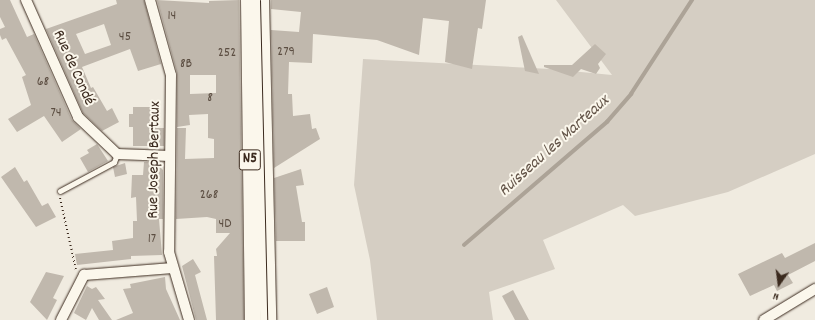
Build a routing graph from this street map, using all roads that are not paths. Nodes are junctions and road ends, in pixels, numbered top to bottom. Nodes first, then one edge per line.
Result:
1 (26, 0) edge
2 (150, 0) edge
3 (249, 0) edge
4 (261, 0) edge
5 (117, 154) junction
6 (170, 156) junction
7 (60, 191) road end
8 (173, 268) junction
9 (815, 289) edge
10 (61, 320) edge
11 (189, 320) edge
12 (253, 320) edge
13 (268, 320) edge
14 (764, 320) edge

1 - 5 street, Rue de Condé
2 - 6 street, Rue Joseph Bertaux
3 - 12 main road, N5
4 - 13 main road, N5
5 - 6 street
5 - 7 lane
6 - 8 street, Rue Joseph Bertaux
8 - 10 street
8 - 11 street, Rue Joseph Bertaux
9 - 14 street

